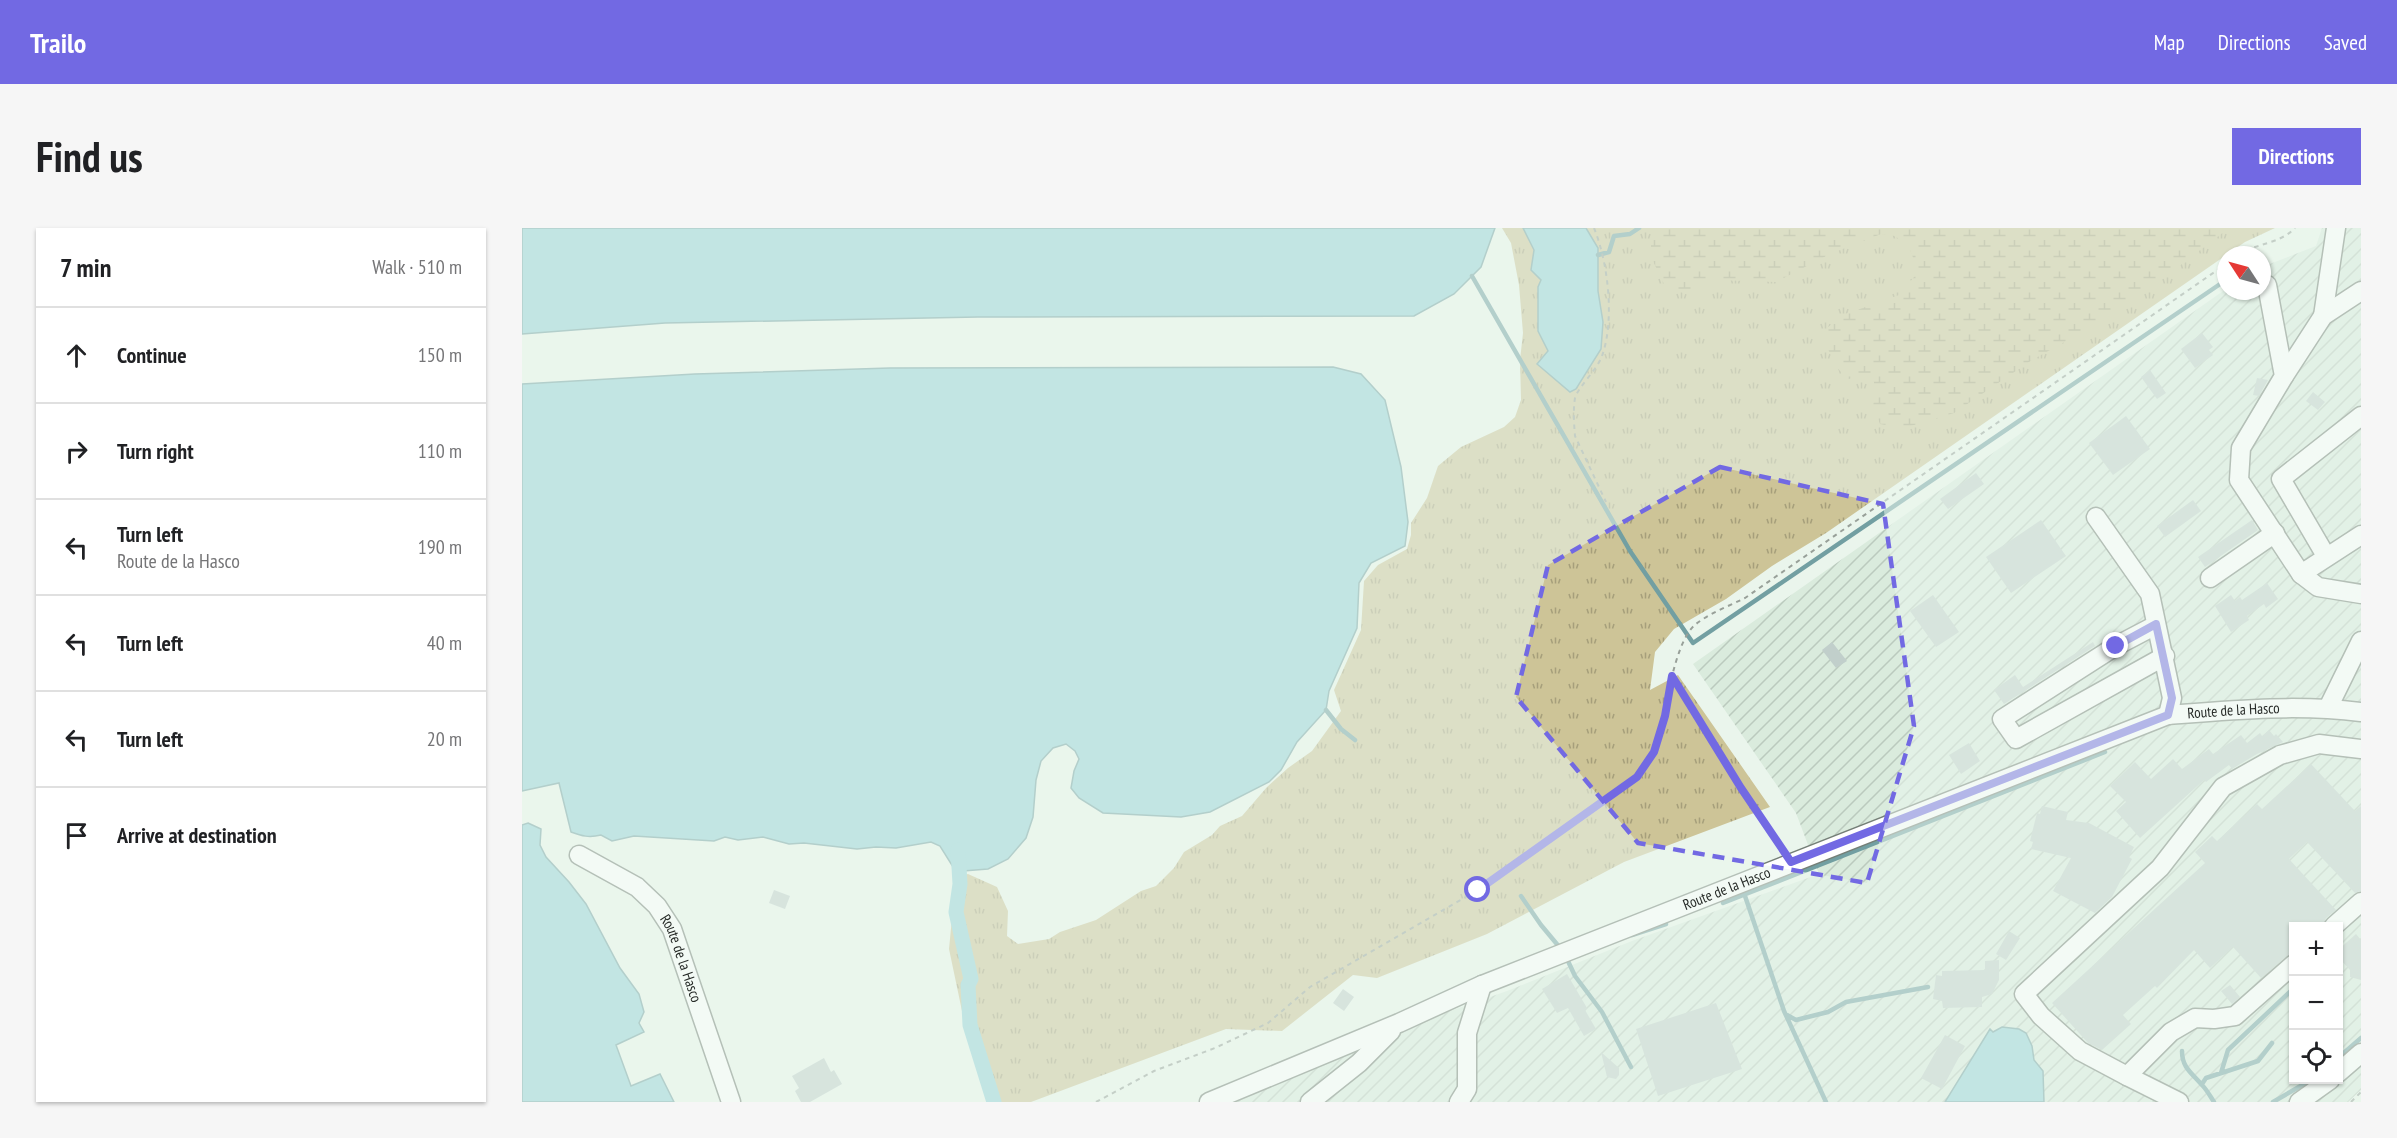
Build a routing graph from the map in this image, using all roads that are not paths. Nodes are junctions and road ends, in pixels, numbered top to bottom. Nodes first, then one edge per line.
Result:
1 (2336, 228) edge
2 (2361, 291) edge
3 (2270, 300) edge
4 (2323, 316) junction
5 (2284, 376) junction
6 (2361, 416) edge
7 (2096, 517) dead end
8 (2275, 532) junction
9 (2361, 535) edge
10 (2326, 556) junction
11 (2301, 574) junction
12 (2210, 578) dead end
13 (2361, 594) edge
14 (2156, 624) junction
15 (2361, 641) edge
16 (2164, 656) junction
17 (2328, 708) junction
18 (2361, 712) edge
19 (2168, 715) junction
20 (2361, 749) edge
21 (579, 855) dead end
22 (2361, 902) edge
23 (2339, 922) edge
24 (2289, 968) edge
25 (1482, 985) junction
26 (1399, 1023) junction
27 (2361, 1053) edge
28 (2343, 1068) edge
29 (2127, 1076) junction
30 (2324, 1084) edge
31 (731, 1102) edge
32 (1209, 1102) edge
33 (1310, 1102) edge
34 (1459, 1102) edge
35 (2179, 1102) edge
36 (2299, 1102) edge

1 - 4 lane
2 - 4 lane
3 - 5 lane
4 - 5 lane
5 - 8 lane
6 - 10 lane
7 - 14 lane
8 - 11 lane
8 - 12 lane
9 - 10 lane
10 - 11 lane
11 - 13 lane
14 - 16 lane
14 - 16 lane
15 - 17 lane
16 - 19 lane
17 - 18 lane, Route de la Hasco
17 - 19 lane, Route de la Hasco
19 - 25 lane, Route de la Hasco
20 - 29 lane
21 - 31 lane, Route de la Hasco
22 - 23 lane
24 - 29 lane
25 - 26 lane, Route de la Hasco
25 - 34 lane
26 - 32 lane, Route de la Hasco
26 - 33 lane
27 - 28 lane
29 - 35 lane
30 - 36 lane

